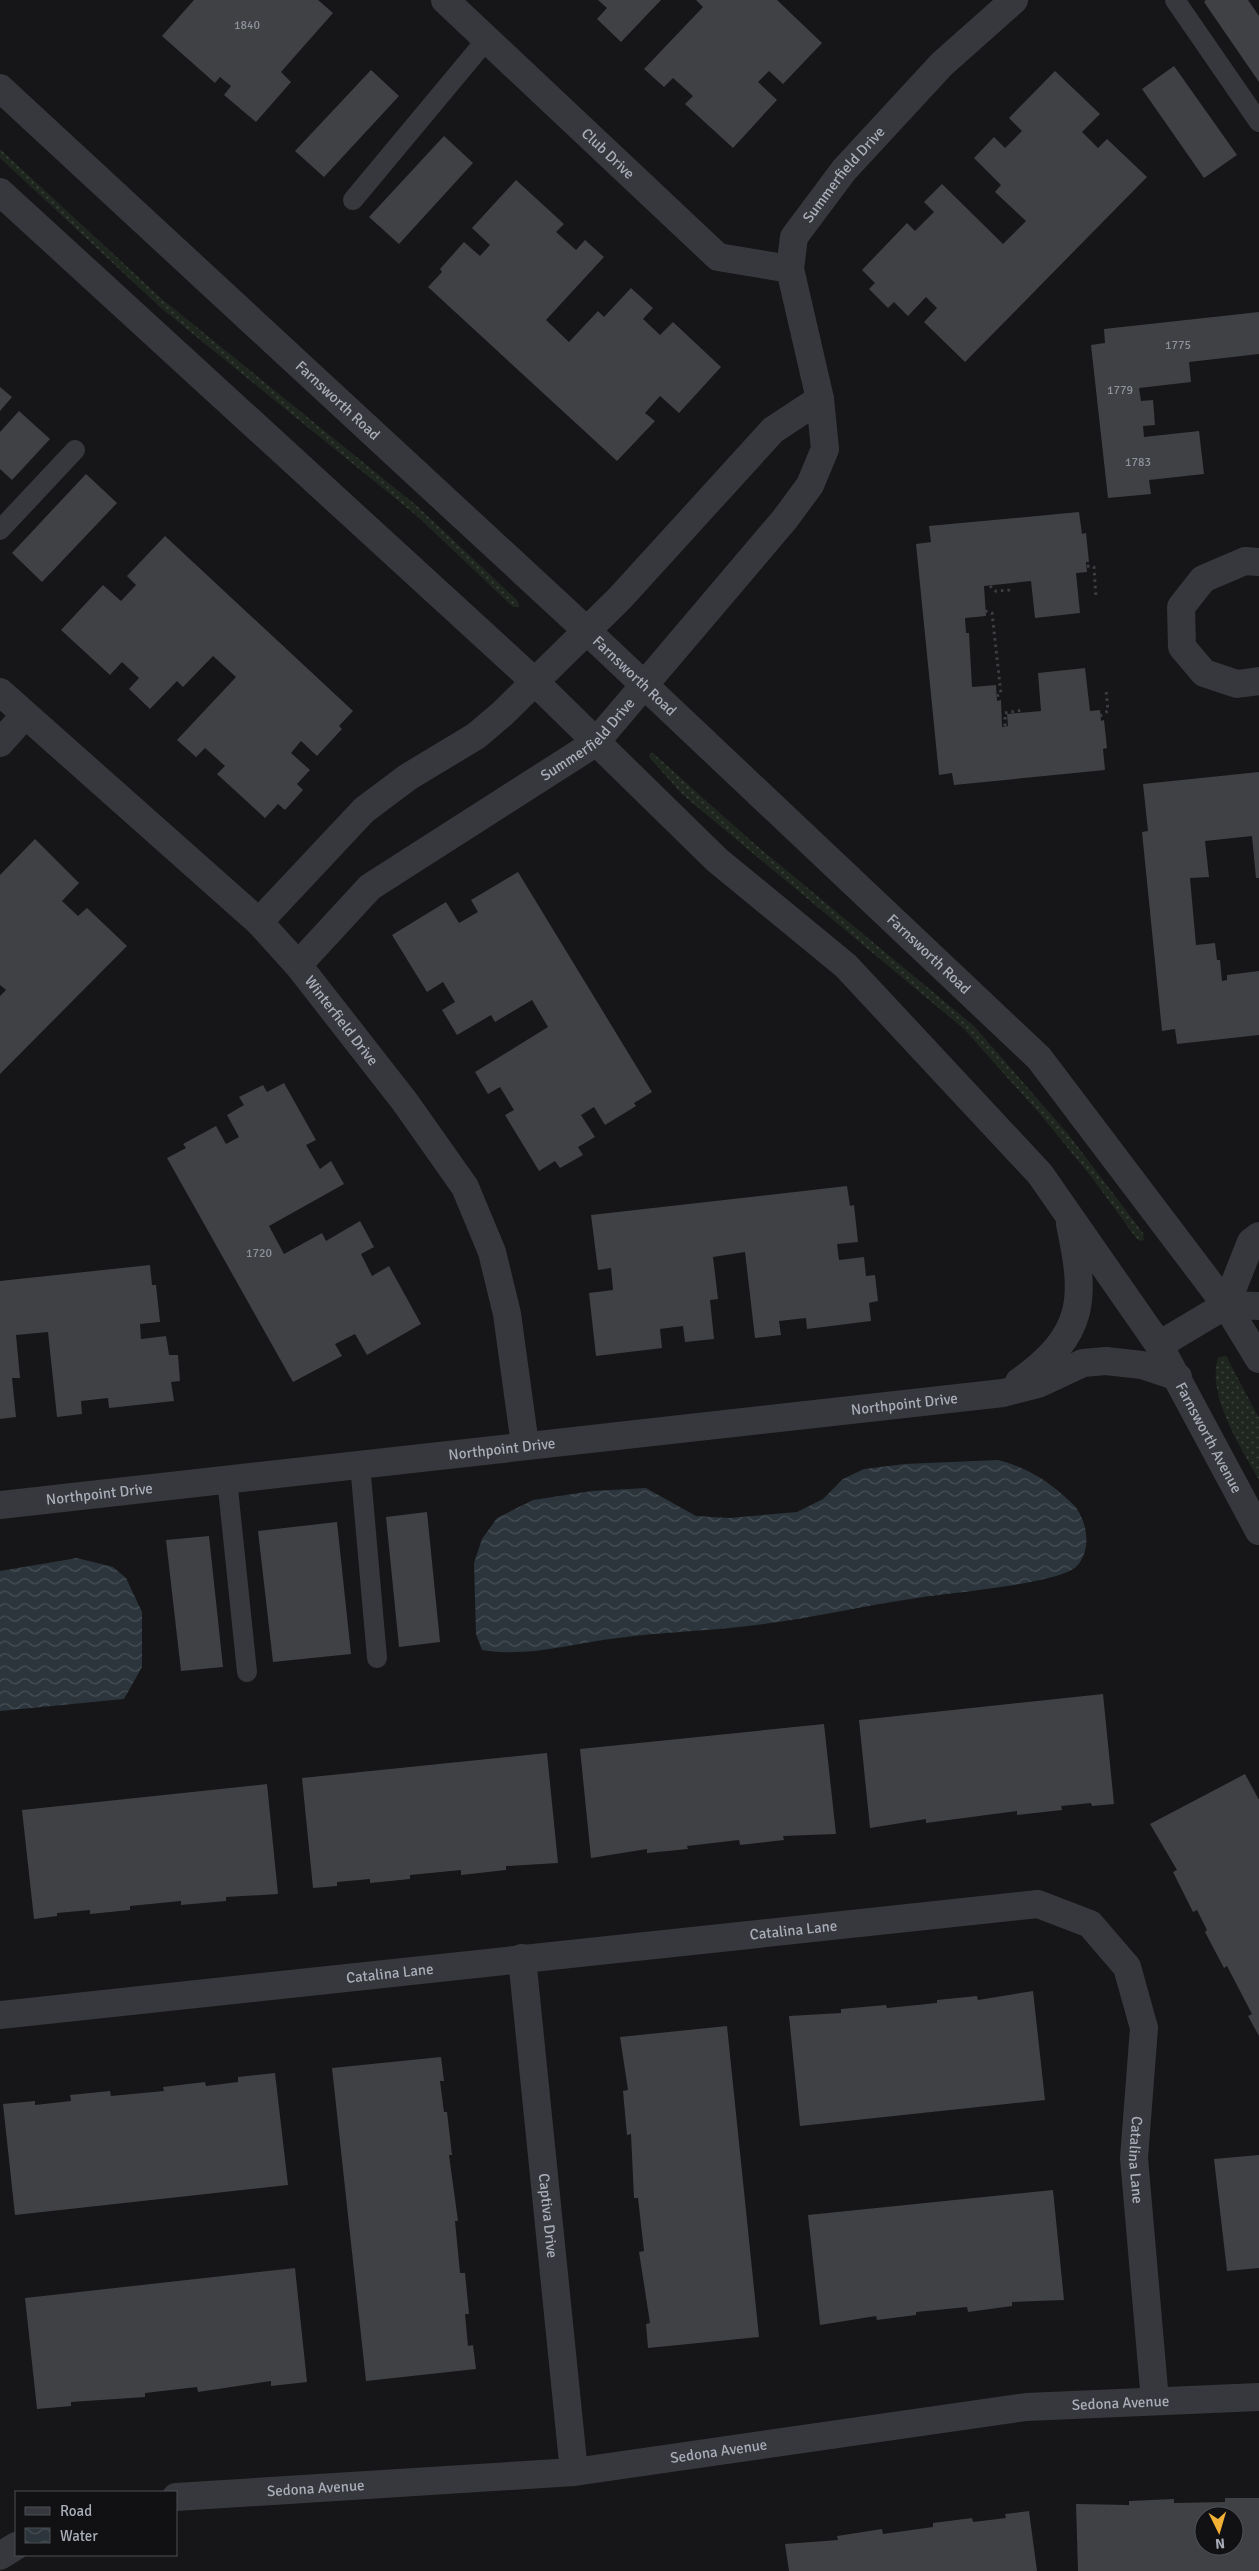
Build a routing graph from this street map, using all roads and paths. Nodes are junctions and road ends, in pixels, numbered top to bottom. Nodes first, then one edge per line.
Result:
1 (445, 0) edge
2 (1014, 0) edge
3 (1175, 0) edge
4 (488, 40) junction
5 (0, 88) edge
6 (1259, 122) edge
7 (0, 192) edge
8 (353, 200) dead end
9 (790, 269) junction
10 (820, 399) junction
11 (75, 450) dead end
12 (0, 530) edge
13 (1259, 562) edge
14 (1086, 566) dead end
15 (990, 586) dead end
16 (1012, 590) dead end
17 (1096, 598) dead end
18 (985, 611) dead end
19 (587, 631) junction
20 (1259, 681) edge
21 (534, 682) junction
22 (644, 686) junction
23 (1106, 689) dead end
24 (0, 692) edge
25 (997, 696) dead end
26 (1022, 710) dead end
27 (25, 715) junction
28 (1100, 716) dead end
29 (1005, 726) dead end
30 (0, 743) edge
31 (595, 743) junction
32 (259, 922) junction
33 (298, 965) junction
34 (1067, 1211) junction
35 (1259, 1236) edge
36 (1226, 1304) junction
37 (1259, 1306) edge
38 (1159, 1345) junction
39 (1259, 1359) edge
40 (1178, 1377) junction
41 (1003, 1393) junction
42 (525, 1445) junction
43 (360, 1464) junction
44 (227, 1479) junction
45 (0, 1505) edge
46 (1259, 1531) edge
47 (376, 1658) dead end
48 (247, 1672) dead end
49 (522, 1958) junction
50 (0, 2015) edge
51 (1259, 2397) edge
52 (1155, 2401) junction
53 (574, 2472) junction
54 (178, 2497) edge
55 (15, 2547) edge
56 (0, 2556) edge

1 - 4 street, Club Drive
2 - 9 street, Summerfield Drive
3 - 6 lane
4 - 8 lane
4 - 9 street, Club Drive
5 - 19 street, Farnsworth Road
7 - 21 street
9 - 10 street, Summerfield Drive
10 - 19 street
10 - 22 street, Summerfield Drive
11 - 12 lane
13 - 20 street
14 - 17 path
15 - 16 path
18 - 25 path
19 - 21 street
19 - 22 street, Farnsworth Road
21 - 31 street
21 - 32 street
22 - 31 street, Summerfield Drive
22 - 36 street, Farnsworth Road
23 - 28 path
24 - 27 street, Winterfield Drive
26 - 29 path
27 - 30 street
27 - 32 street, Winterfield Drive
31 - 33 street, Summerfield Drive
31 - 34 street
32 - 33 street, Winterfield Drive
33 - 42 street, Winterfield Drive
34 - 38 street
34 - 41 street
35 - 36 street
36 - 37 street
36 - 38 street
36 - 39 street
38 - 40 street, Farnsworth Avenue
40 - 41 street, Northpoint Drive
40 - 46 street, Farnsworth Avenue
41 - 42 street, Northpoint Drive
42 - 43 street, Northpoint Drive
43 - 44 street, Northpoint Drive
43 - 47 lane
44 - 45 street, Northpoint Drive
44 - 48 lane
49 - 50 street, Catalina Lane
49 - 52 street, Catalina Lane
49 - 53 street, Captiva Drive
51 - 52 street, Sedona Avenue
52 - 53 street, Sedona Avenue
53 - 54 street, Sedona Avenue
55 - 56 street

